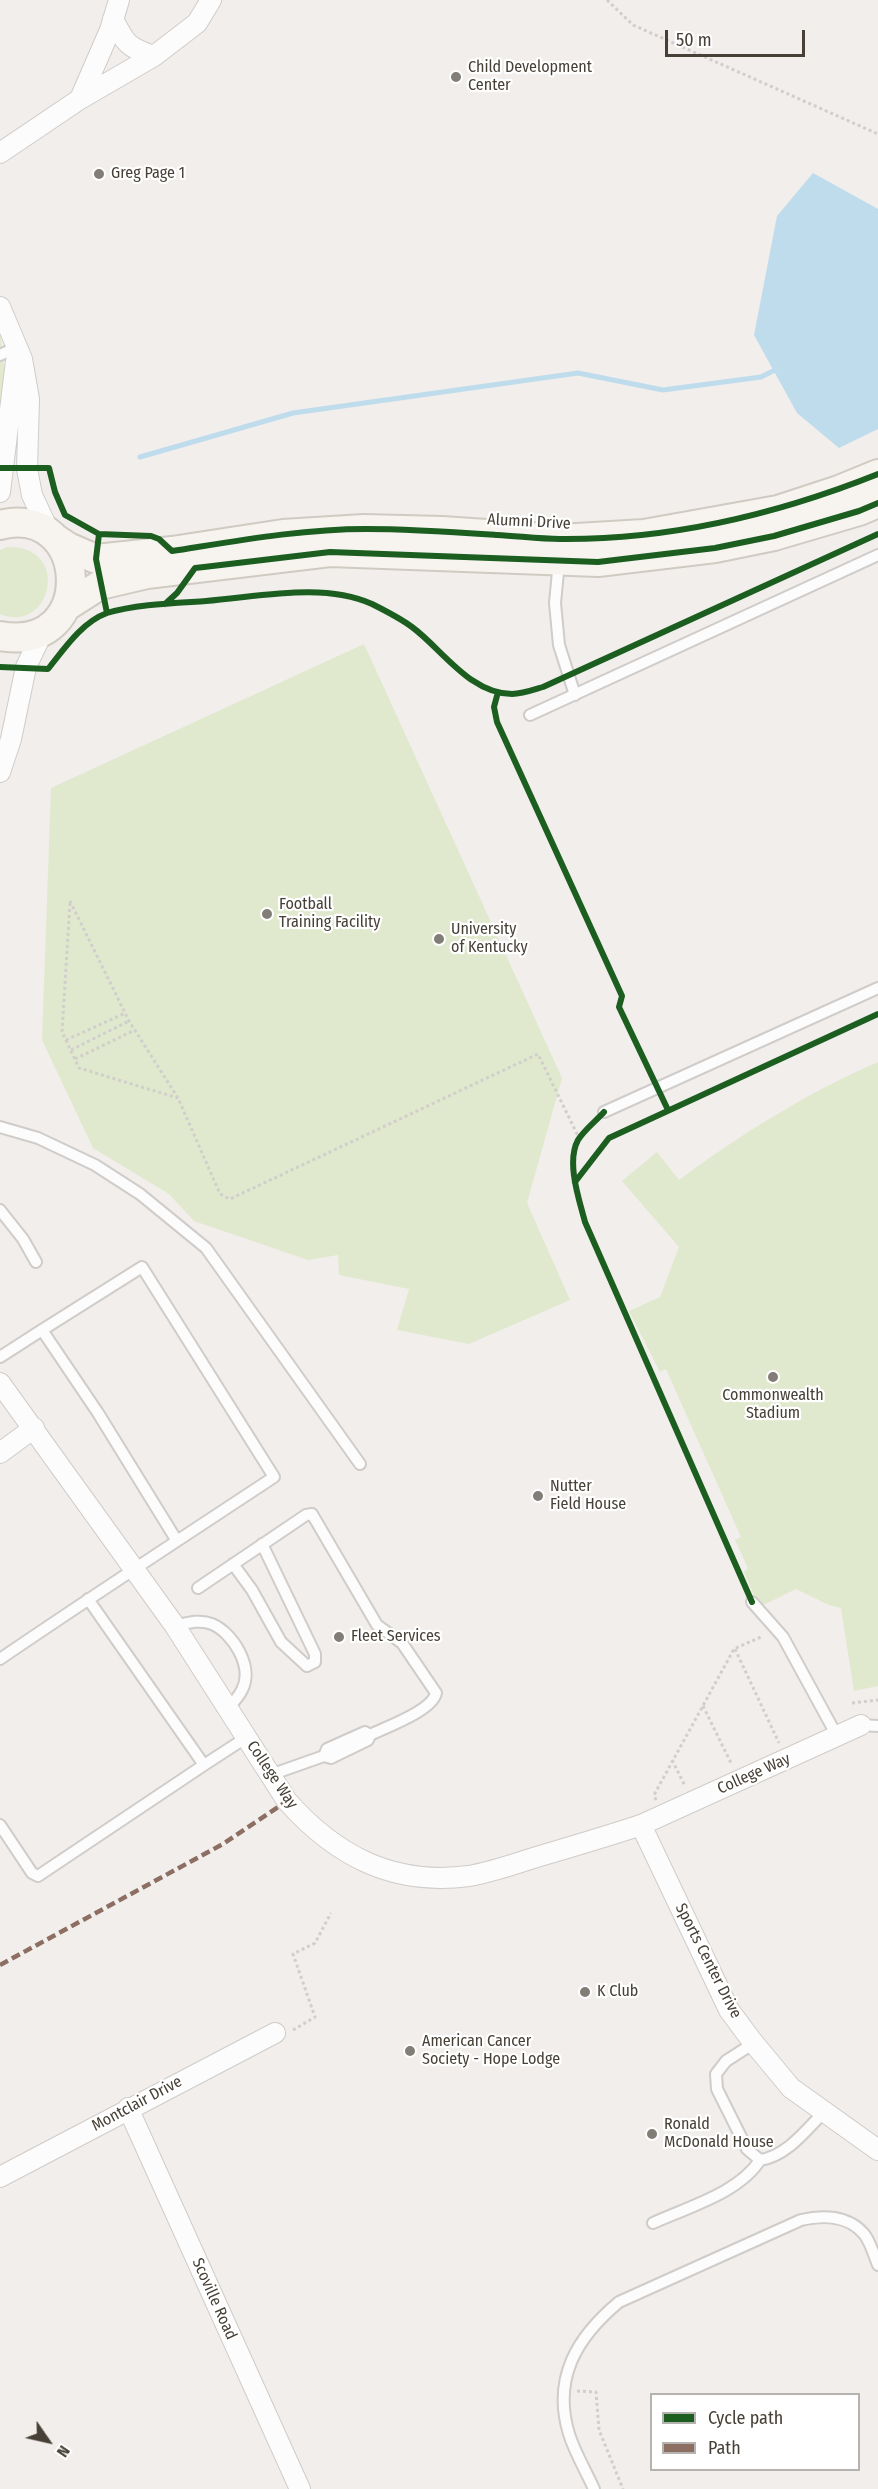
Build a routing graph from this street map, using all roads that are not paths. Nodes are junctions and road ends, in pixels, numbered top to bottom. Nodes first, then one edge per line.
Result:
1 (119, 0) edge
2 (211, 0) edge
3 (113, 19) junction
4 (154, 56) junction
5 (80, 99) junction
6 (0, 153) edge
7 (0, 307) edge
8 (9, 351) edge
9 (878, 474) edge
10 (0, 492) edge
11 (878, 503) edge
12 (0, 525) edge
13 (53, 537) junction
14 (560, 550) junction
15 (878, 555) edge
16 (67, 606) junction
17 (43, 631) junction
18 (0, 636) edge
19 (575, 695) junction
20 (530, 716) dead end
21 (0, 772) edge
22 (878, 988) edge
23 (604, 1112) road end
24 (0, 1127) edge
25 (0, 1210) edge
26 (36, 1263) dead end
27 (42, 1329) junction
28 (0, 1357) edge
29 (0, 1383) edge
30 (34, 1428) junction
31 (0, 1453) edge
32 (360, 1464) dead end
33 (177, 1541) junction
34 (262, 1544) junction
35 (233, 1564) junction
36 (134, 1568) junction
37 (198, 1588) dead end
38 (88, 1599) junction
39 (752, 1602) dead end
40 (175, 1626) junction
41 (0, 1659) edge
42 (228, 1708) junction
43 (869, 1726) edge
44 (837, 1736) junction
45 (247, 1737) junction
46 (204, 1765) junction
47 (270, 1775) junction
48 (0, 1825) edge
49 (641, 1825) junction
50 (283, 2032) road end
51 (754, 2043) junction
52 (128, 2108) junction
53 (824, 2112) junction
54 (878, 2150) edge
55 (760, 2160) junction
56 (0, 2177) edge
57 (653, 2223) dead end
58 (878, 2265) edge
59 (300, 2489) edge
60 (594, 2489) edge

1 - 3 street
2 - 4 street
3 - 4 street
3 - 5 street
4 - 5 street
5 - 6 street
7 - 8 street
8 - 10 street
8 - 13 street
9 - 14 main road, Alumni Drive
11 - 14 main road, Alumni Drive
12 - 13 main road, Alumni Drive
13 - 14 main road, Alumni Drive
13 - 16 main road
14 - 16 main road, Alumni Drive
14 - 19 lane
15 - 19 lane
16 - 17 main road
17 - 18 main road
17 - 21 street
19 - 20 lane
22 - 23 lane
24 - 32 lane
25 - 26 lane
27 - 28 lane
27 - 33 lane
27 - 33 lane
29 - 30 street, College Way
30 - 31 street
30 - 36 street, College Way
33 - 36 lane
34 - 35 lane
34 - 35 lane
34 - 47 lane
35 - 37 lane
36 - 38 lane
36 - 40 street, College Way
38 - 41 lane
38 - 46 lane
39 - 44 lane
40 - 42 street, College Way
40 - 42 lane
42 - 45 street, College Way
43 - 44 street, College Way
44 - 49 street, College Way
45 - 46 lane
45 - 47 street, College Way
46 - 48 lane
47 - 49 street, College Way
49 - 51 street, Sports Center Drive
50 - 52 street, Montclair Drive
51 - 53 street, Sports Center Drive
51 - 55 lane
52 - 56 street, Montclair Drive
52 - 59 street, Scoville Road
53 - 54 street, Sports Center Drive
53 - 55 lane
55 - 57 lane
58 - 60 lane

